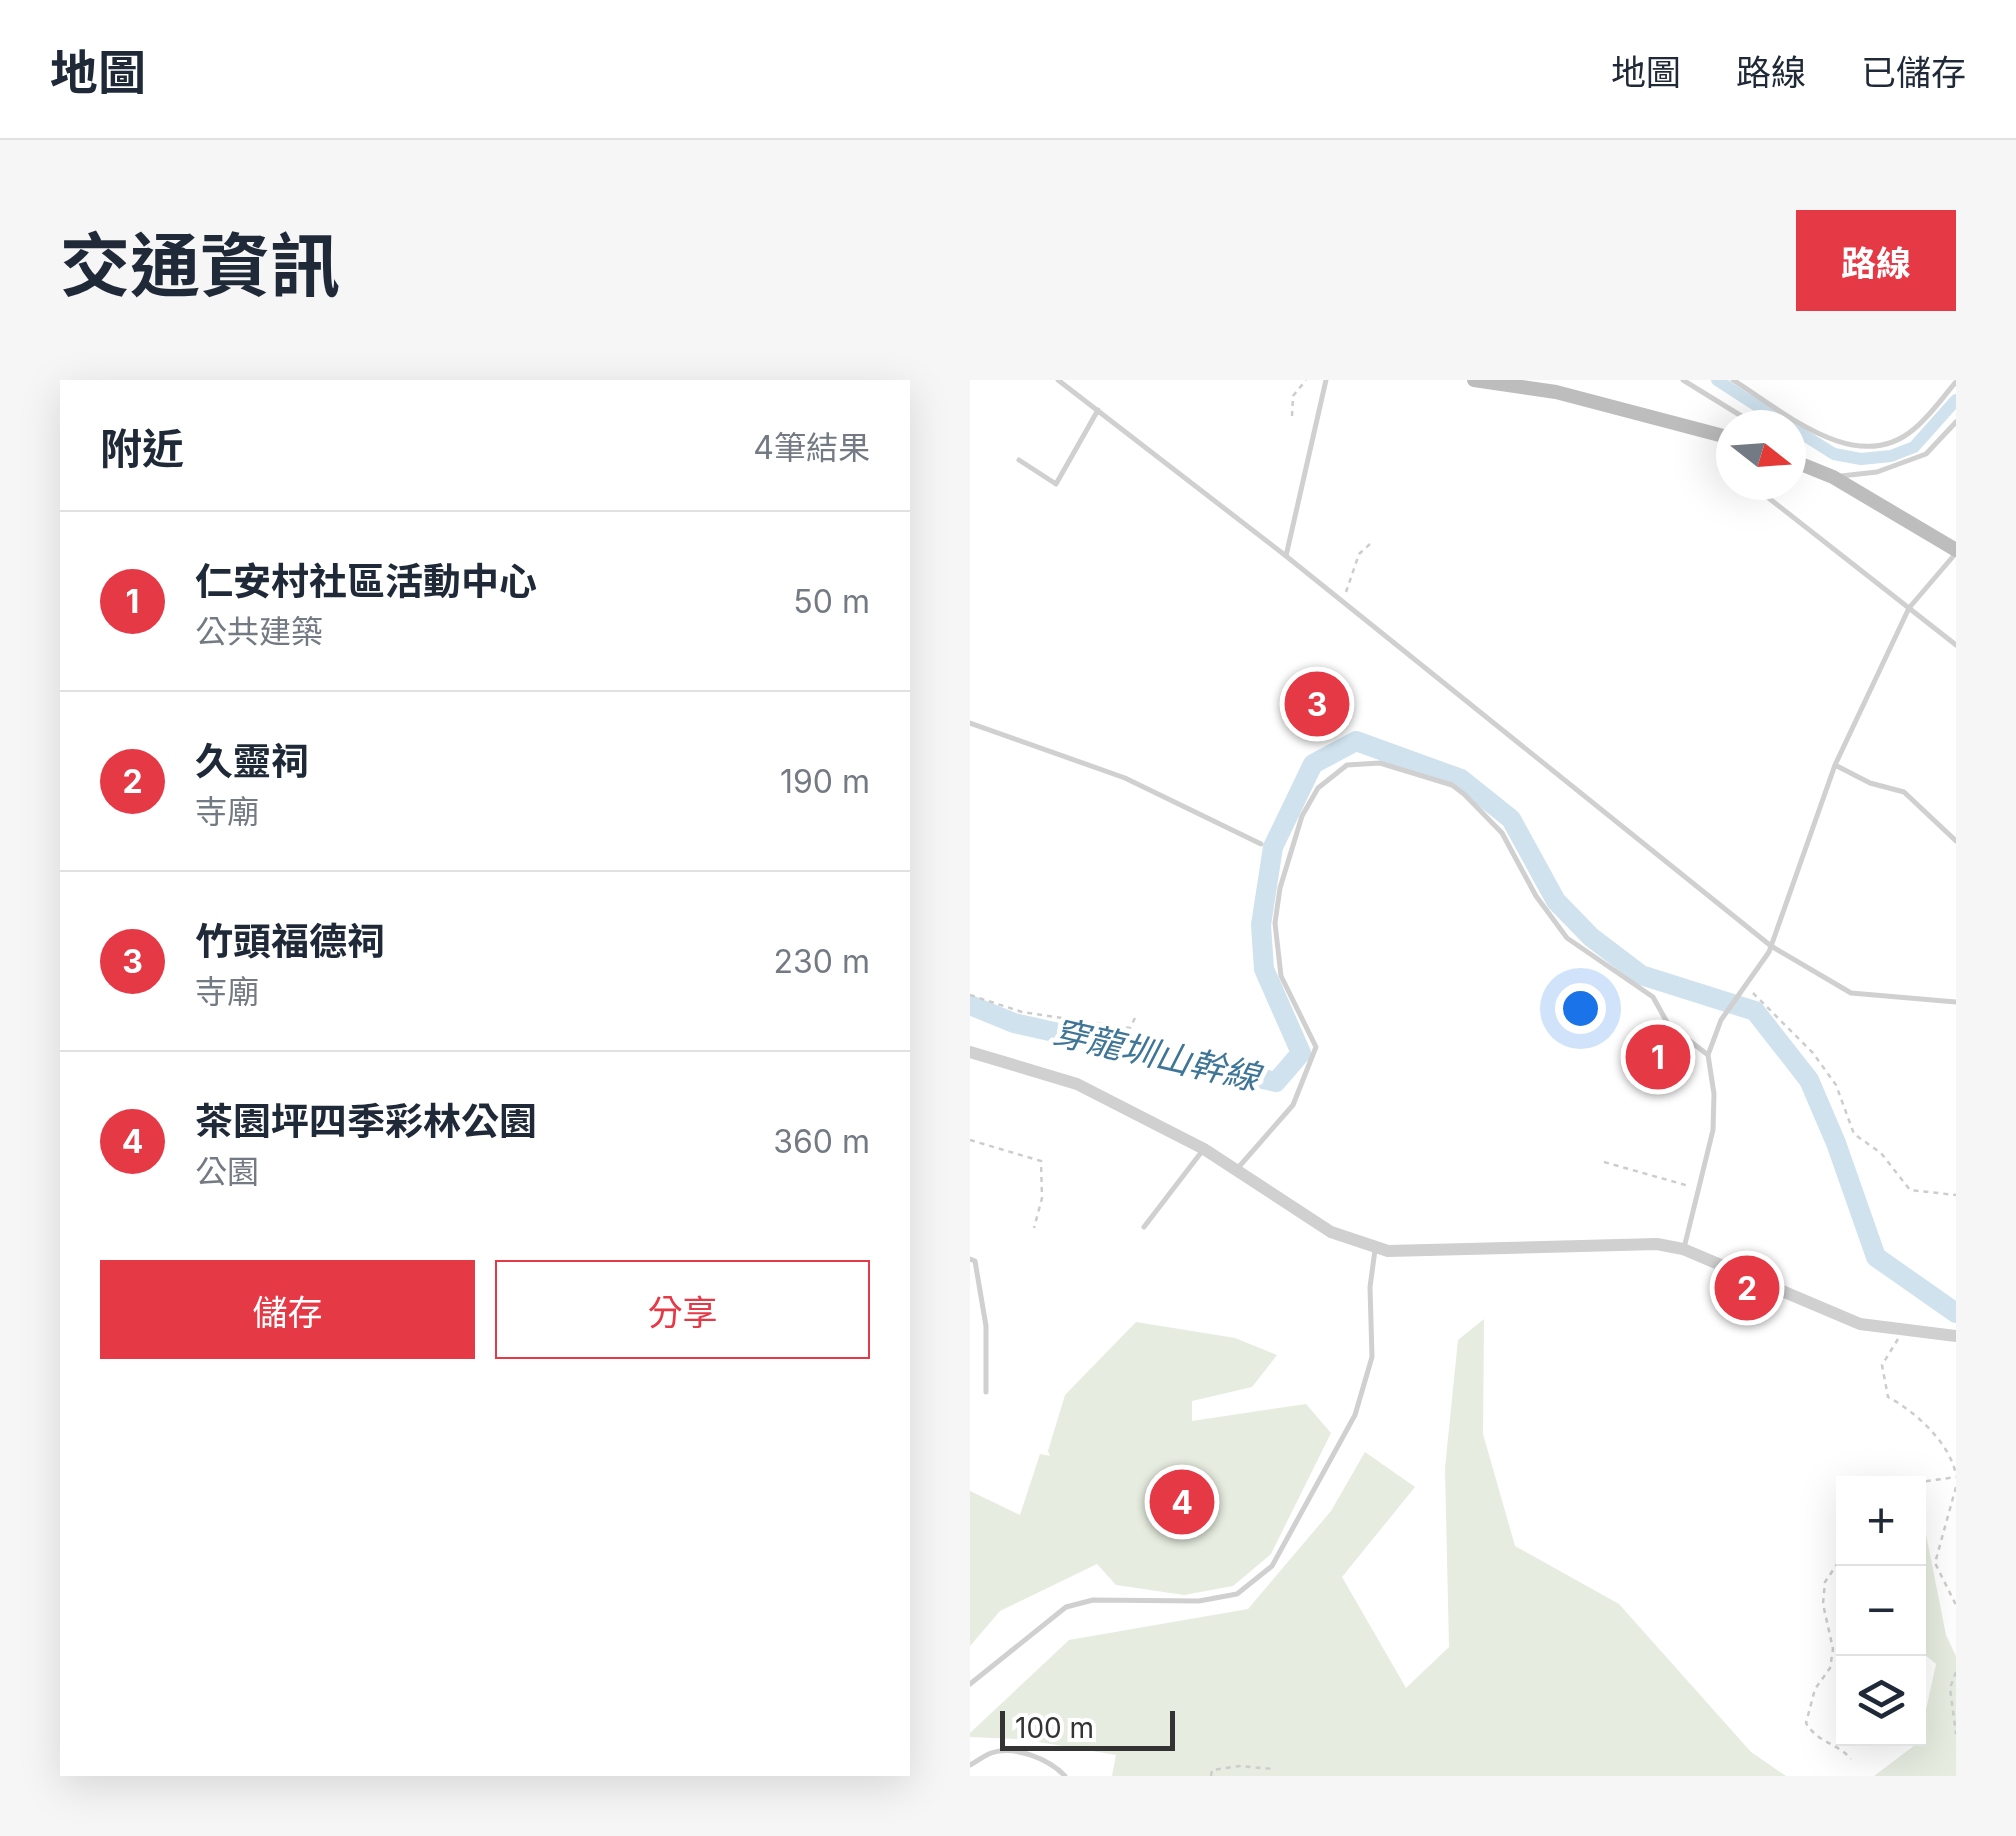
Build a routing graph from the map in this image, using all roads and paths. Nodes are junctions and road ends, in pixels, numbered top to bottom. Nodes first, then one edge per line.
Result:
1 (1058, 380) edge
2 (1306, 380) edge
3 (1326, 380) edge
4 (1474, 380) edge
5 (1683, 380) edge
6 (1733, 380) edge
7 (1956, 382) edge
8 (1098, 410) junction
9 (1732, 410) edge
10 (1292, 416) dead end
11 (1956, 422) edge
12 (1716, 434) edge
13 (1019, 460) dead end
14 (1806, 466) edge
15 (1833, 477) junction
16 (1771, 500) edge
17 (1370, 544) dead end
18 (1956, 551) edge
19 (1286, 556) junction
20 (1342, 603) junction
21 (1909, 608) junction
22 (1956, 645) edge
23 (970, 723) edge
24 (1835, 764) junction
25 (1956, 842) edge
26 (1261, 844) dead end
27 (1771, 946) junction
28 (1745, 985) junction
29 (970, 995) edge
30 (1956, 1002) edge
31 (1136, 1016) dead end
32 (970, 1052) edge
33 (1708, 1055) junction
34 (970, 1140) edge
35 (1204, 1149) junction
36 (1604, 1162) dead end
37 (1235, 1171) junction
38 (1697, 1188) junction
39 (1956, 1194) edge
40 (1034, 1228) dead end
41 (1144, 1228) dead end
42 (1376, 1246) junction
43 (1684, 1249) junction
44 (970, 1259) edge
45 (1904, 1329) junction
46 (1956, 1336) edge
47 (986, 1392) dead end
48 (1956, 1476) edge
49 (1926, 1481) edge
50 (1956, 1487) edge
51 (1836, 1566) edge
52 (1956, 1605) edge
53 (1956, 1672) edge
54 (970, 1684) edge
55 (1956, 1734) edge
56 (1851, 1760) dead end
57 (970, 1765) edge
58 (1274, 1768) dead end
59 (1065, 1776) edge
60 (1210, 1776) edge

1 - 8 lane
2 - 10 path
3 - 19 lane
4 - 12 main road
5 - 9 lane
6 - 7 lane
8 - 13 lane
8 - 19 lane
11 - 15 lane
14 - 15 main road
15 - 18 main road
16 - 21 lane
17 - 20 path
18 - 21 lane
19 - 20 lane
20 - 27 lane
21 - 22 lane
21 - 24 lane
23 - 26 lane
24 - 25 lane
24 - 27 lane
27 - 28 lane
27 - 30 lane
28 - 33 lane
28 - 39 path
29 - 31 path
32 - 35 street
33 - 37 lane
33 - 38 lane
34 - 40 path
35 - 37 street
35 - 41 lane
36 - 38 path
37 - 42 street
38 - 43 lane
42 - 43 street
42 - 54 lane
43 - 45 street
44 - 47 lane
45 - 46 street
45 - 48 path
48 - 49 path
50 - 52 path
51 - 56 path
53 - 55 path
57 - 59 lane
58 - 60 path

